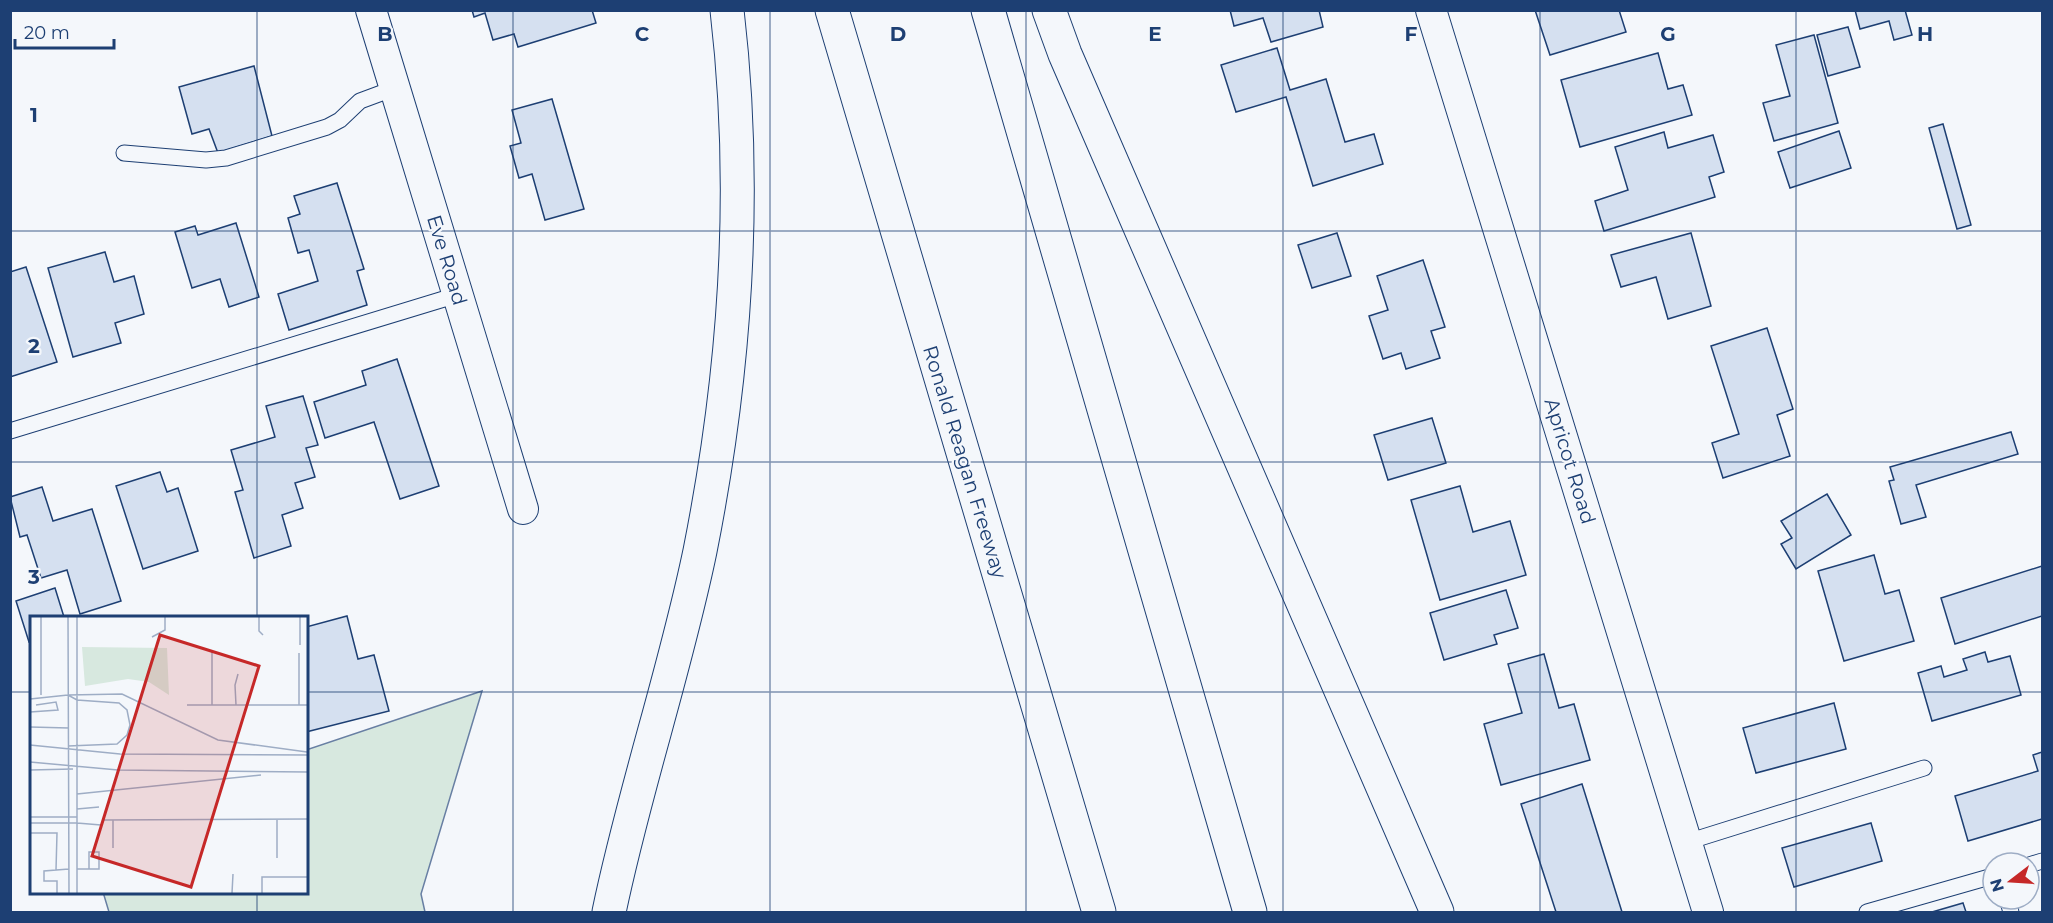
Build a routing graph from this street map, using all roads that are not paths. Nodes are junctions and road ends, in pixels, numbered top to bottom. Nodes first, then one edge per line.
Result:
1 (371, 10) edge
2 (727, 10) edge
3 (831, 10) edge
4 (988, 10) edge
5 (1049, 10) edge
6 (1431, 10) edge
7 (395, 88) junction
8 (124, 153) dead end
9 (458, 295) junction
10 (10, 430) edge
11 (523, 509) dead end
12 (1924, 768) dead end
13 (1687, 842) junction
14 (1981, 879) edge
15 (609, 912) edge
16 (1099, 912) edge
17 (1250, 912) edge
18 (1437, 912) edge
19 (1708, 912) edge
20 (1867, 912) edge

1 - 7 street, Eve Road
2 - 15 highway
3 - 16 highway, Ronald Reagan Freeway
4 - 17 highway
5 - 18 highway
6 - 13 street, Apricot Road
7 - 8 lane
7 - 9 street, Eve Road
9 - 10 lane
9 - 11 street, Eve Road
12 - 13 lane
13 - 19 street, Apricot Road
14 - 20 lane

